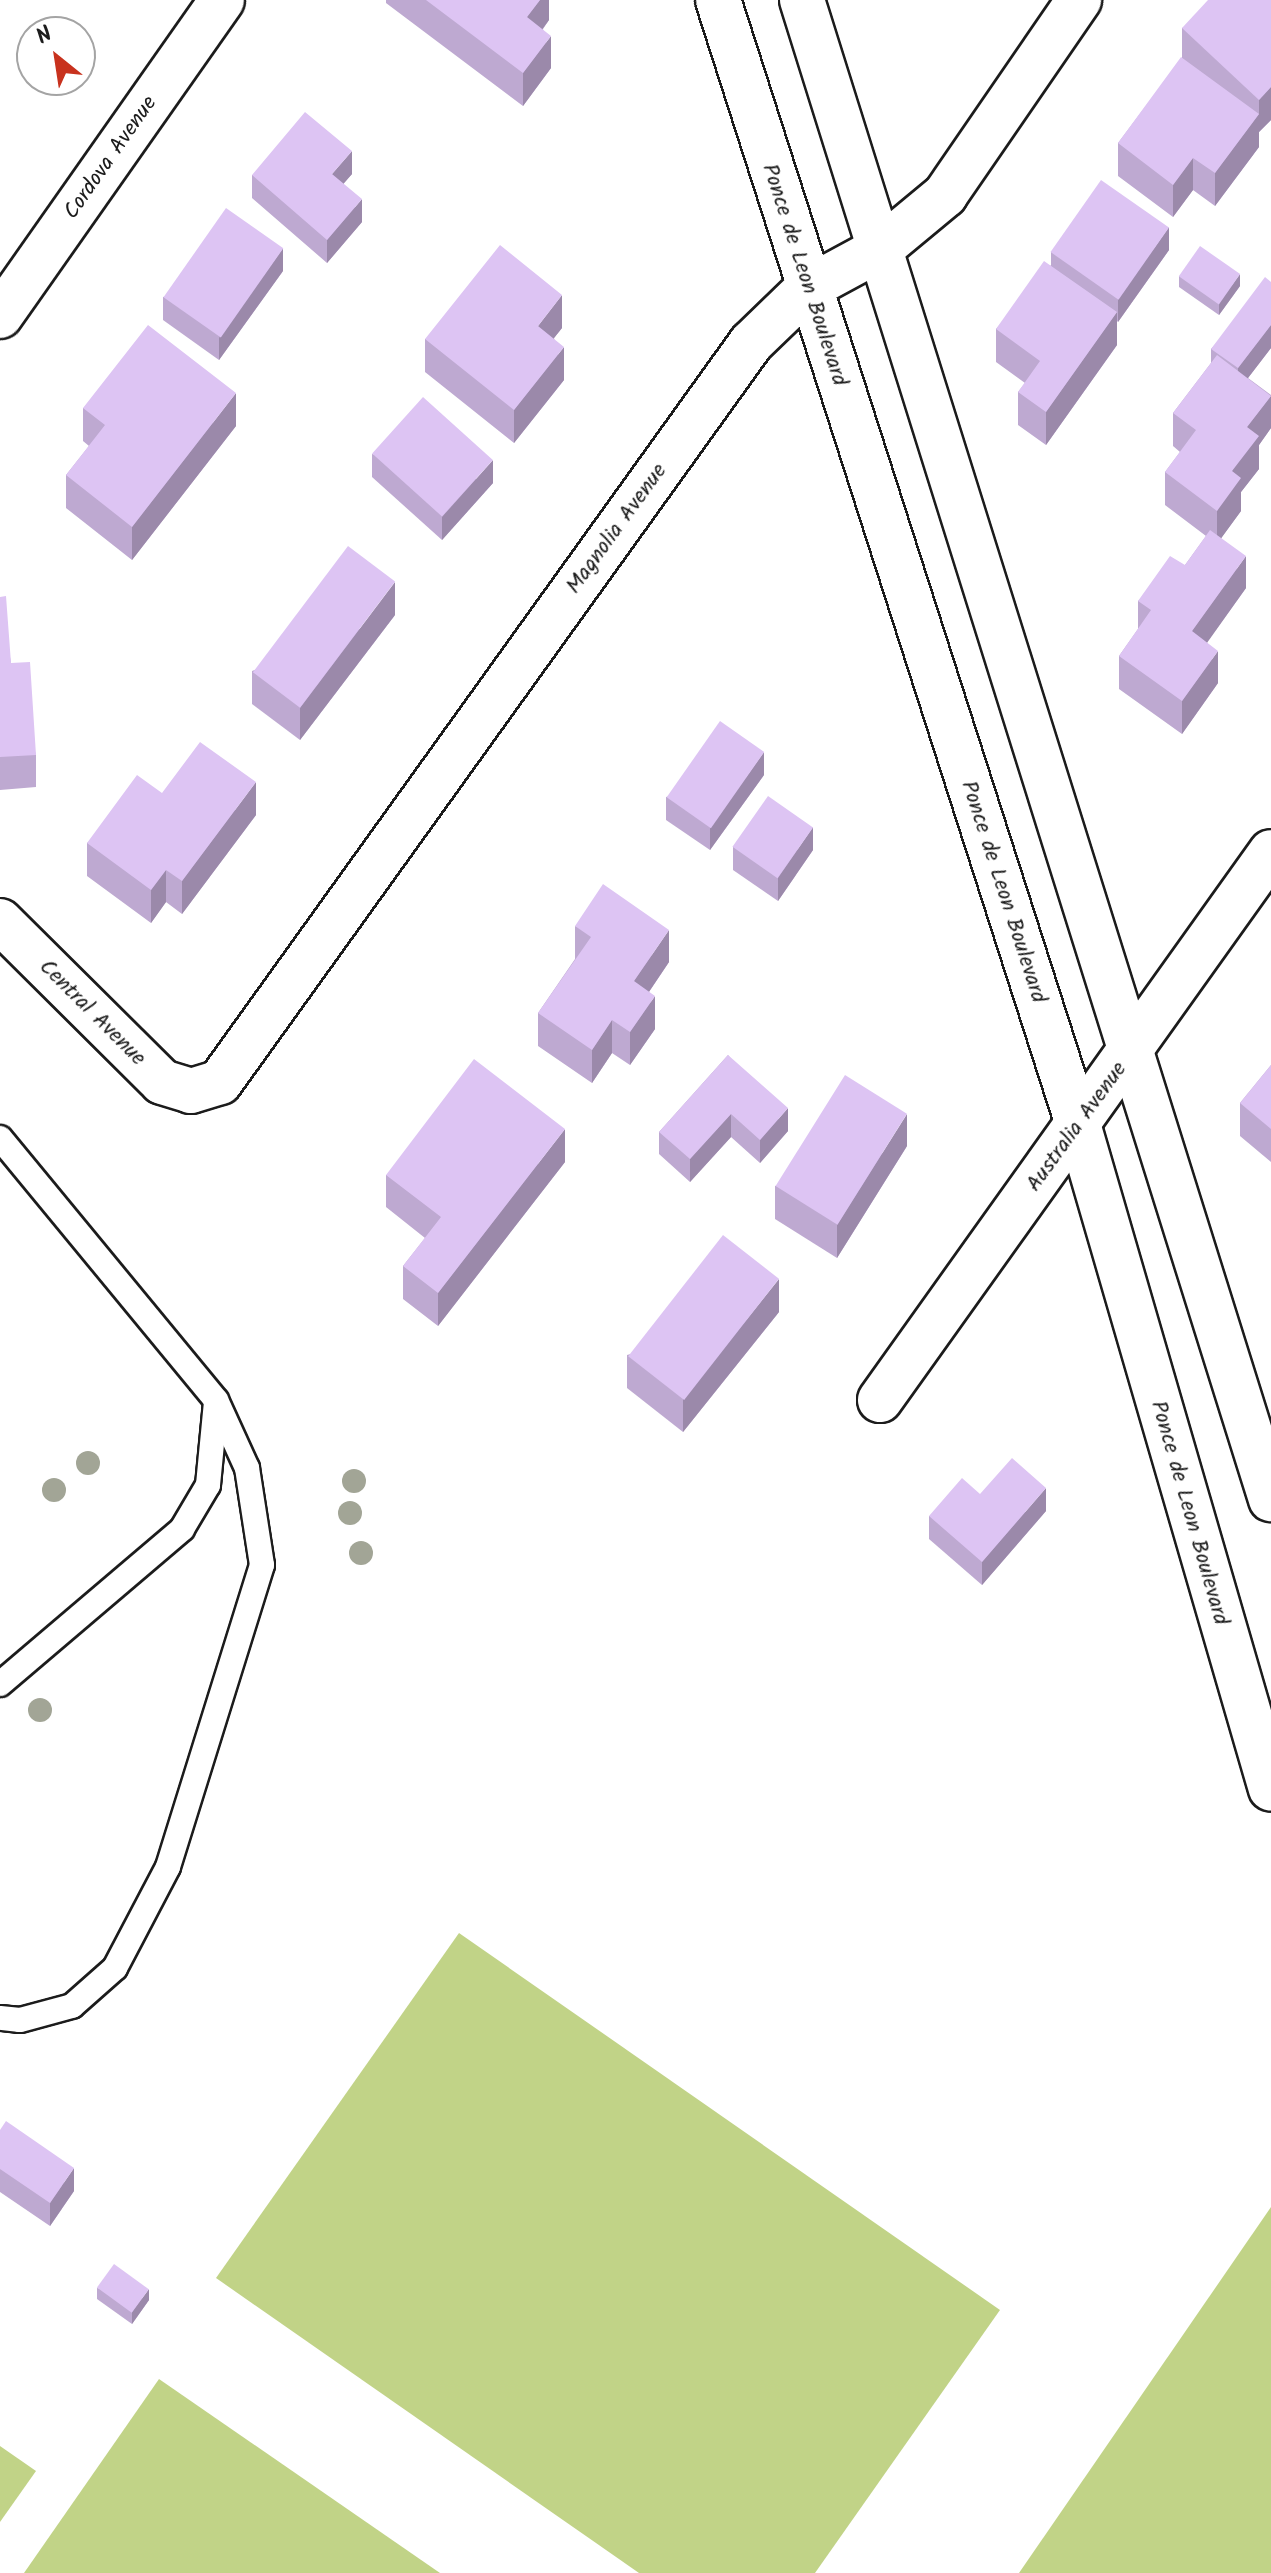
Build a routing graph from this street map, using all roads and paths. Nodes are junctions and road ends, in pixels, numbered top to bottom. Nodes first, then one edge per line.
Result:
1 (222, 0) edge
2 (718, 0) edge
3 (802, 0) edge
4 (1079, 0) edge
5 (880, 249) junction
6 (808, 288) junction
7 (0, 316) edge
8 (1271, 852) edge
9 (0, 921) edge
10 (1132, 1051) junction
11 (191, 1091) joint
12 (1078, 1124) junction
13 (0, 1138) edge
14 (216, 1400) junction
15 (880, 1400) dead end
16 (1271, 1499) edge
17 (0, 1684) edge
18 (1271, 1789) edge
19 (0, 2018) edge

1 - 7 street, Cordova Avenue
2 - 6 street, Ponce de Leon Boulevard
3 - 5 street
4 - 5 street, Magnolia Avenue
5 - 6 street, Magnolia Avenue
5 - 10 street
6 - 11 street, Magnolia Avenue
6 - 12 street, Ponce de Leon Boulevard
8 - 10 street, Australia Avenue
9 - 11 street, Central Avenue
10 - 12 street, Australia Avenue
10 - 16 street
12 - 15 street, Australia Avenue
12 - 18 street, Ponce de Leon Boulevard
13 - 14 lane
14 - 17 lane
14 - 19 lane

